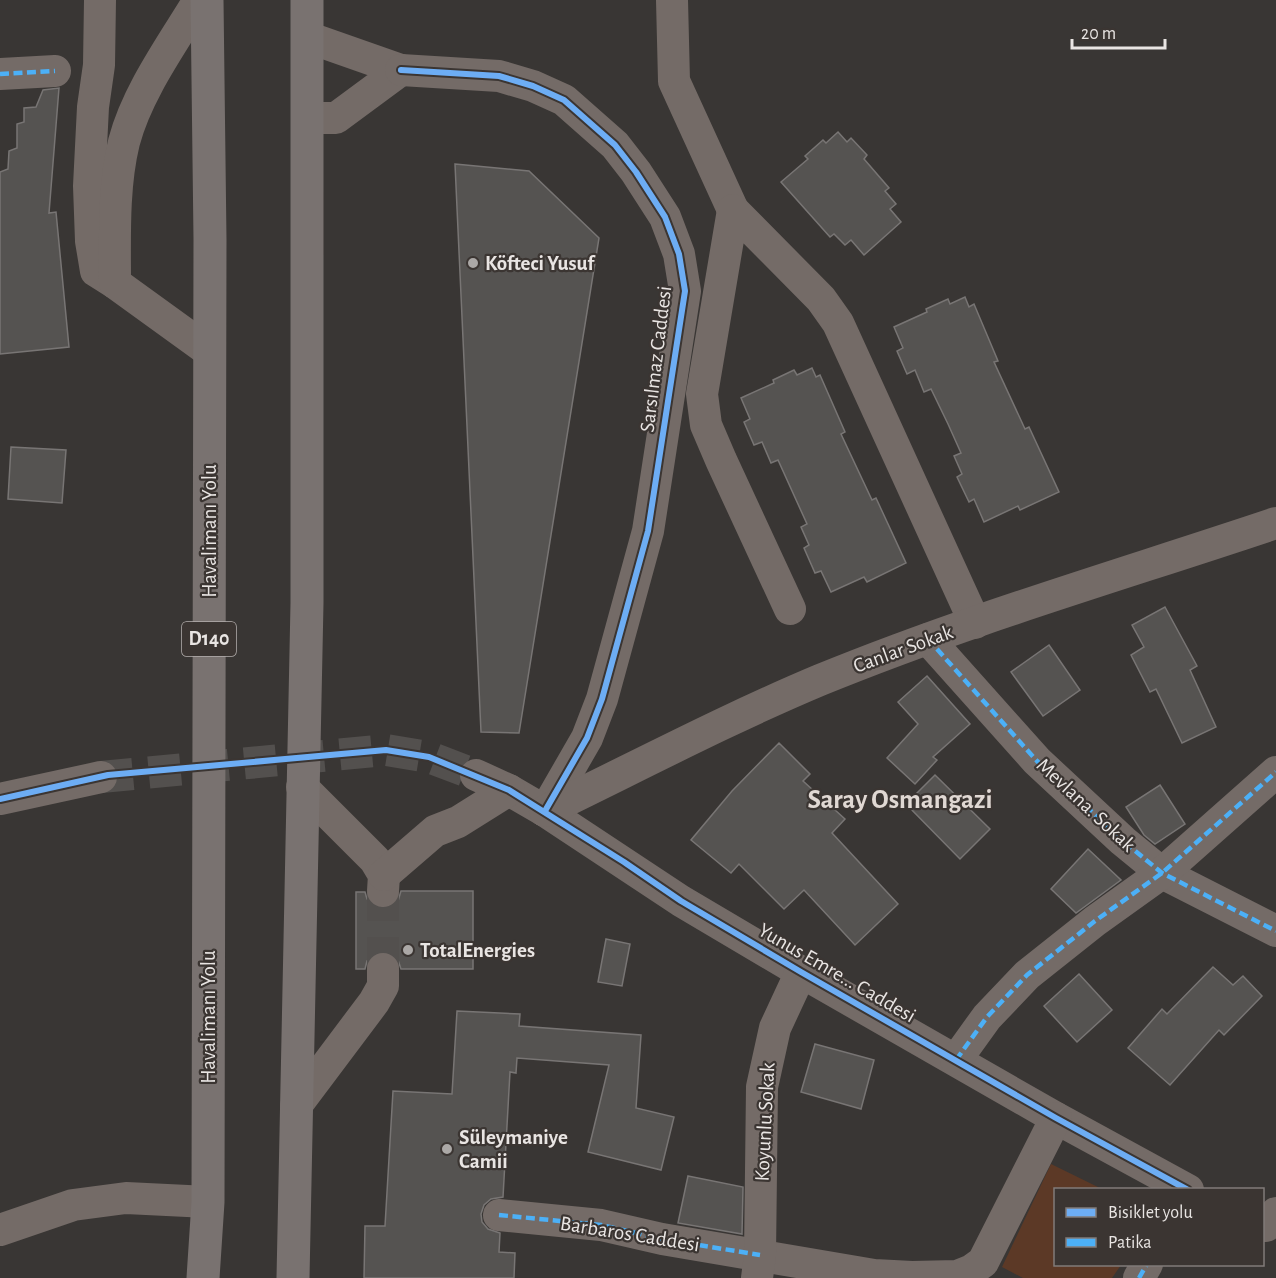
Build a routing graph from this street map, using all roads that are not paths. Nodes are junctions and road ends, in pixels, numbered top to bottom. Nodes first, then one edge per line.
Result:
1 (100, 0) edge
2 (199, 0) edge
3 (207, 0) edge
4 (307, 0) edge
5 (672, 0) edge
6 (307, 37) junction
7 (400, 70) junction
8 (55, 71) dead end
9 (0, 74) edge
10 (308, 118) junction
11 (733, 210) junction
12 (115, 283) junction
13 (209, 351) junction
14 (1276, 523) edge
15 (790, 609) dead end
16 (975, 623) junction
17 (928, 639) junction
18 (1276, 772) edge
19 (476, 775) tunnel mouth
20 (100, 777) tunnel mouth
21 (302, 787) junction
22 (509, 790) junction
23 (0, 799) edge
24 (545, 811) junction
25 (1162, 873) junction
26 (1276, 932) edge
27 (383, 969) tunnel mouth
28 (801, 972) junction
29 (956, 1060) junction
30 (296, 1106) junction
31 (1056, 1118) junction
32 (1185, 1188) edge
33 (208, 1202) junction
34 (499, 1215) dead end
35 (0, 1230) edge
36 (759, 1267) edge
37 (203, 1278) edge
38 (293, 1278) edge

1 - 12 street
2 - 12 street
3 - 13 highway, Havalimanı Yolu / D140
4 - 6 highway
5 - 11 street
6 - 7 street, Sarsılmaz Caddesi
6 - 10 highway
7 - 10 street
7 - 24 street, Sarsılmaz Caddesi
8 - 9 street
10 - 21 highway
11 - 15 street
11 - 16 street
12 - 13 street
13 - 33 highway, Havalimanı Yolu / D140
14 - 16 street, Canlar Sokak
16 - 17 street, Canlar Sokak
17 - 24 street, Canlar Sokak
17 - 25 street, Mevlana. Sokak
18 - 25 street
19 - 22 street, Yunus Emre... Caddesi
20 - 23 street
21 - 22 street
21 - 30 highway
22 - 24 street, Yunus Emre... Caddesi
24 - 28 street, Yunus Emre... Caddesi
25 - 26 street, Mevlana. Sokak
25 - 29 street
27 - 30 street
28 - 29 street, Yunus Emre... Caddesi
28 - 36 street, Koyunlu Sokak
29 - 31 street, Yunus Emre... Caddesi
30 - 38 highway
31 - 32 street, Yunus Emre... Caddesi
31 - 36 street, Barbaros Caddesi
33 - 35 street
33 - 37 highway, Havalimanı Yolu / D140
34 - 36 street, Barbaros Caddesi

